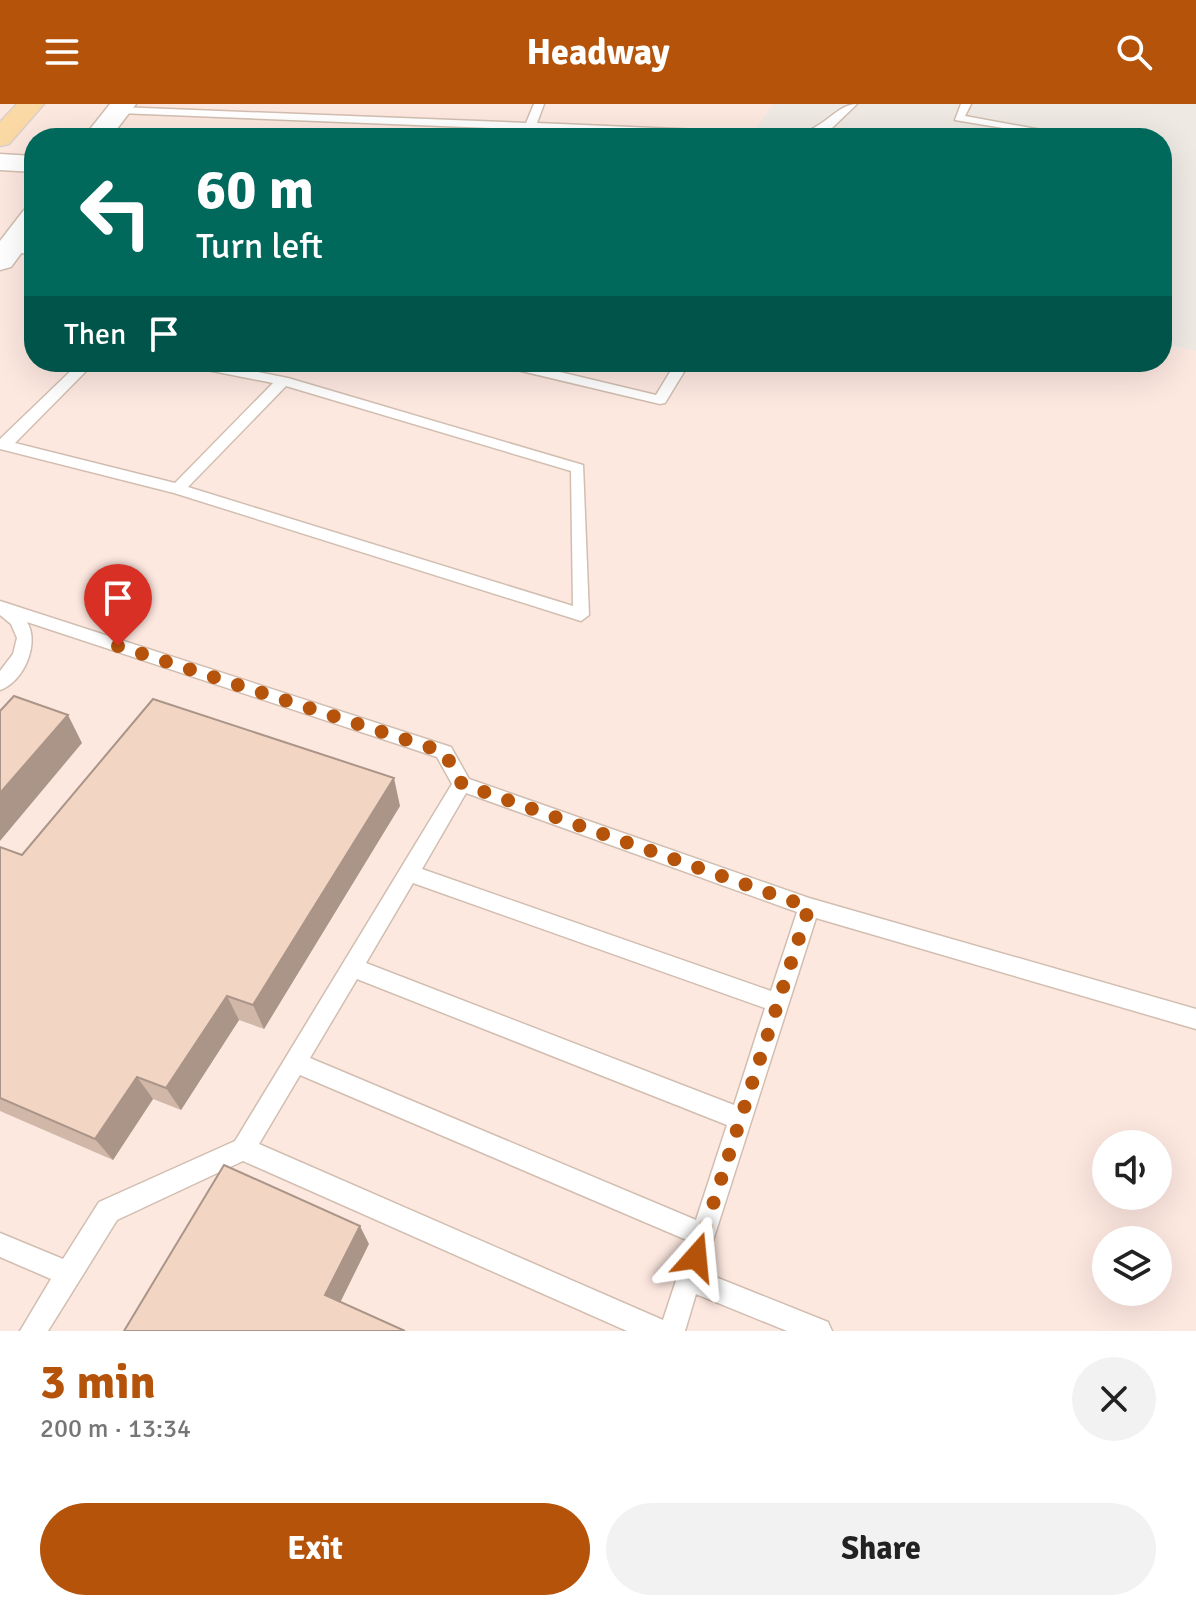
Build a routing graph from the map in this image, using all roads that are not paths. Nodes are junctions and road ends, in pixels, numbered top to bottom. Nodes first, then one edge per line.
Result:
1 (31, 104) edge
2 (539, 104) edge
3 (852, 104) edge
4 (966, 104) edge
5 (121, 107) edge
6 (530, 127) junction
7 (104, 128) edge
8 (562, 128) edge
9 (828, 128) edge
10 (1021, 128) edge
11 (0, 138) edge
12 (0, 162) edge
13 (24, 163) edge
14 (78, 372) edge
15 (238, 372) edge
16 (543, 372) edge
17 (677, 372) edge
18 (283, 381) junction
19 (3, 445) edge
20 (178, 489) junction
21 (0, 607) edge
22 (0, 683) edge
23 (462, 784) junction
24 (409, 873) junction
25 (809, 907) junction
26 (351, 967) junction
27 (778, 1003) junction
28 (1196, 1019) edge
29 (295, 1062) junction
30 (741, 1119) junction
31 (243, 1149) junction
32 (703, 1235) junction
33 (0, 1245) edge
34 (68, 1274) junction
35 (689, 1279) junction
36 (33, 1331) edge
37 (657, 1331) edge
38 (672, 1331) edge
39 (819, 1331) edge

1 - 11 main road
2 - 6 lane
3 - 9 lane
4 - 10 lane
5 - 6 lane
5 - 7 street
6 - 8 lane
12 - 13 street
14 - 19 lane
15 - 18 lane
16 - 17 lane
18 - 20 lane
18 - 20 lane
19 - 20 lane
21 - 22 lane
21 - 23 lane
23 - 24 lane
23 - 25 lane
24 - 26 lane
24 - 27 lane
25 - 27 lane
25 - 28 lane
26 - 29 lane
26 - 30 lane
27 - 30 lane
29 - 31 lane
29 - 32 lane
30 - 32 lane
31 - 34 lane
31 - 37 lane
32 - 35 lane
33 - 34 lane
34 - 36 lane
35 - 38 lane
35 - 39 lane

